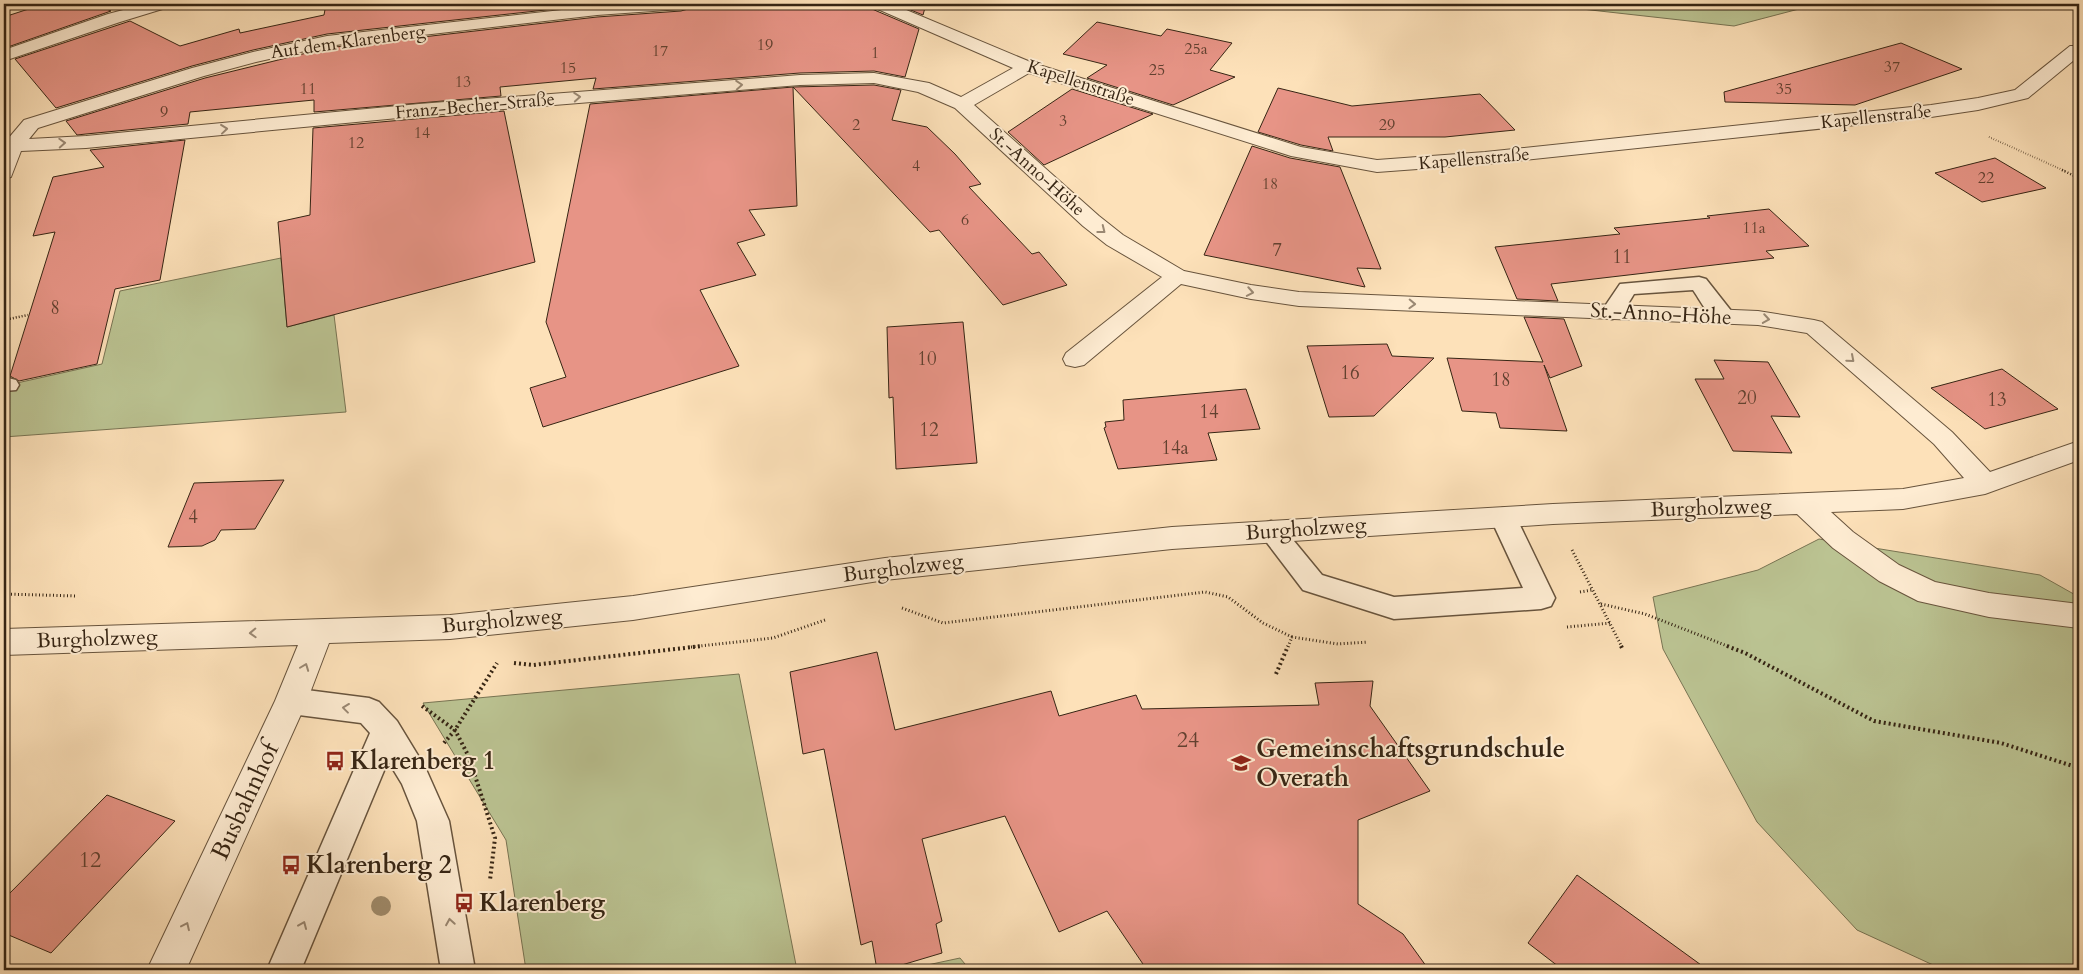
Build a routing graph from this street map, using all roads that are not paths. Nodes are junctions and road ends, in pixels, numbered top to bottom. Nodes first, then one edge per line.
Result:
1 (163, 4) edge
2 (680, 4) edge
3 (879, 4) edge
4 (2076, 50) dead end
5 (4, 56) edge
6 (1027, 66) junction
7 (962, 104) junction
8 (8, 146) edge
9 (4, 173) edge
10 (1177, 276) junction
11 (1612, 312) junction
12 (1724, 317) junction
13 (1075, 359) dead end
14 (2079, 450) edge
15 (1984, 484) junction
16 (1804, 504) junction
17 (1503, 517) junction
18 (1271, 532) junction
19 (2079, 616) edge
20 (319, 630) junction
21 (4, 642) edge
22 (291, 701) junction
23 (386, 730) junction
24 (166, 970) edge
25 (284, 970) edge
26 (458, 970) edge

1 - 5 street
2 - 8 street, Auf dem Klarenberg
3 - 6 street, Kapellenstraße
4 - 6 street, Kapellenstraße
6 - 7 street
8 -> 7 street, Franz-Becher-Straße
7 -> 10 street, St.-Anno-Höhe
8 - 9 street
10 -> 11 street, St.-Anno-Höhe
10 - 13 street
11 - 12 street, St.-Anno-Höhe
11 - 12 lane
12 -> 15 street, St.-Anno-Höhe
14 - 15 street
15 - 16 street, Burgholzweg
16 - 17 street, Burgholzweg
16 - 19 street
17 - 18 street, Burgholzweg
17 - 18 lane
18 - 20 street, Burgholzweg
20 -> 21 street, Burgholzweg
22 -> 20 street, Busbahnhof
23 -> 22 lane
24 -> 22 street, Busbahnhof
25 -> 23 lane
26 -> 23 lane

